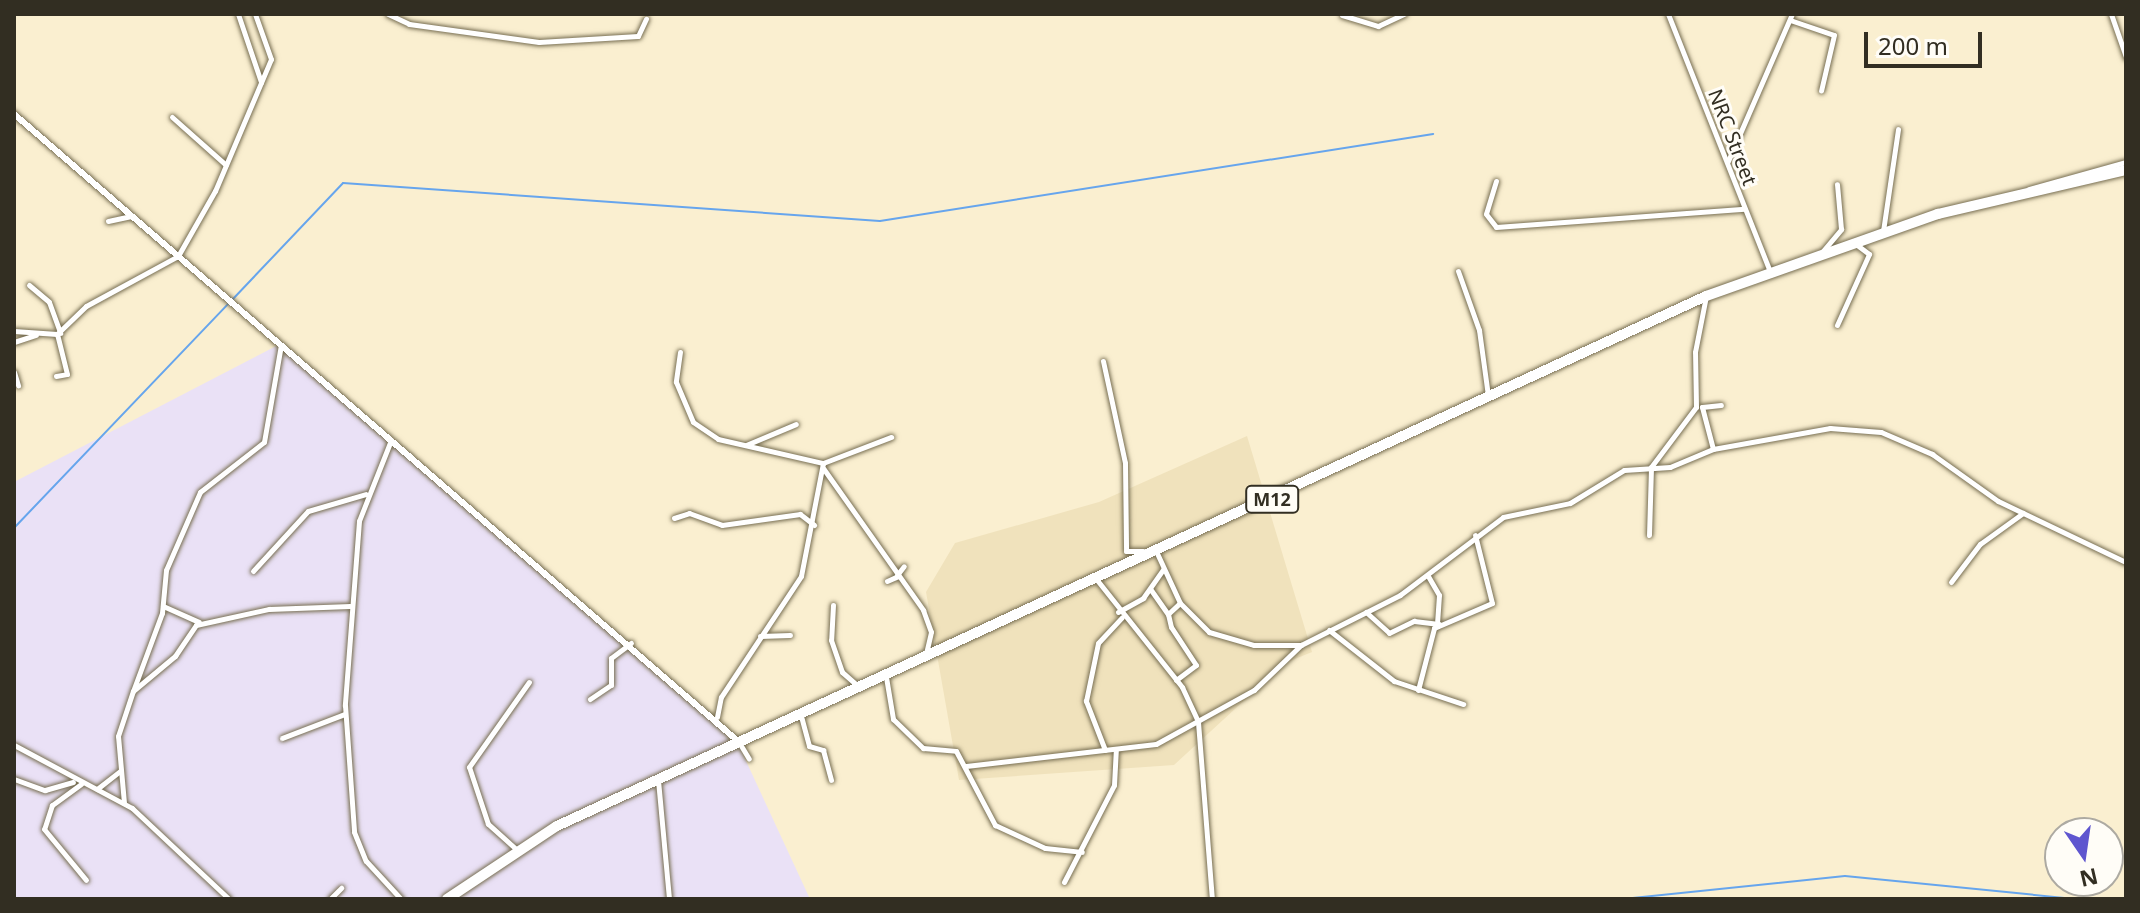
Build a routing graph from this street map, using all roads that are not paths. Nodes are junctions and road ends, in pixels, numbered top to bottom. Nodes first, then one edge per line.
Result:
1 (238, 14) edge
2 (255, 14) edge
3 (388, 14) edge
4 (1404, 14) edge
5 (1668, 14) edge
6 (2111, 14) edge
7 (1342, 15) edge
8 (1791, 17) edge
9 (646, 19) dead end
10 (2126, 57) edge
11 (261, 83) junction
12 (1821, 91) dead end
13 (14, 114) edge
14 (172, 117) dead end
15 (1898, 129) dead end
16 (1727, 162) junction
17 (2126, 162) edge
18 (226, 165) junction
19 (2126, 170) edge
20 (1496, 181) dead end
21 (1837, 184) dead end
22 (2029, 190) junction
23 (1744, 209) junction
24 (133, 215) junction
25 (108, 221) dead end
26 (1883, 231) junction
27 (1853, 242) junction
28 (1822, 253) junction
29 (178, 256) junction
30 (1458, 271) dead end
31 (1770, 271) junction
32 (29, 285) dead end
33 (1706, 296) junction
34 (1837, 325) dead end
35 (14, 331) edge
36 (58, 334) junction
37 (37, 335) junction
38 (14, 342) edge
39 (282, 343) junction
40 (680, 352) dead end
41 (1103, 361) dead end
42 (14, 372) edge
43 (56, 376) dead end
44 (18, 385) dead end
45 (1488, 397) junction
46 (1721, 405) dead end
47 (1699, 407) junction
48 (796, 424) dead end
49 (891, 437) dead end
50 (391, 439) junction
51 (745, 446) junction
52 (1713, 449) junction
53 (823, 466) junction
54 (1651, 467) junction
55 (366, 494) junction
56 (2023, 513) junction
57 (674, 518) dead end
58 (814, 525) junction
59 (1475, 535) junction
60 (1649, 535) dead end
61 (1158, 552) junction
62 (2126, 562) edge
63 (904, 566) dead end
64 (1163, 568) junction
65 (253, 571) dead end
66 (898, 576) junction
67 (1428, 576) junction
68 (1097, 580) junction
69 (887, 581) dead end
70 (1951, 582) dead end
71 (1151, 590) junction
72 (1180, 603) junction
73 (162, 605) junction
74 (833, 605) dead end
75 (350, 606) junction
76 (1366, 612) junction
77 (1168, 614) junction
78 (1120, 615) junction
79 (199, 622) junction
80 (1438, 623) junction
81 (1329, 630) junction
82 (790, 635) dead end
83 (759, 636) junction
84 (631, 643) junction
85 (1301, 645) junction
86 (925, 659) junction
87 (886, 677) junction
88 (1176, 680) junction
89 (529, 682) dead end
90 (862, 688) junction
91 (1418, 690) junction
92 (133, 691) junction
93 (590, 699) dead end
94 (1463, 704) dead end
95 (345, 714) junction
96 (801, 716) junction
97 (717, 717) junction
98 (1198, 722) junction
99 (282, 738) dead end
100 (740, 743) junction
101 (14, 745) edge
102 (1116, 749) junction
103 (22, 750) junction
104 (1105, 750) junction
105 (14, 755) edge
106 (749, 759) dead end
107 (966, 766) junction
108 (121, 770) junction
109 (14, 779) edge
110 (658, 779) junction
111 (831, 780) dead end
112 (74, 782) junction
113 (82, 784) junction
114 (42, 789) junction
115 (97, 789) junction
116 (124, 803) junction
117 (52, 805) junction
118 (516, 849) junction
119 (1082, 852) junction
120 (86, 880) dead end
121 (1064, 882) dead end
122 (341, 888) dead end
123 (229, 899) edge
124 (330, 899) edge
125 (401, 899) edge
126 (447, 899) edge
127 (669, 899) edge
128 (1212, 899) edge

1 - 11 street
2 - 11 street
3 - 9 street
4 - 7 street
5 - 16 street, NRC Street
6 - 10 street
8 - 12 street
8 - 16 street
11 - 18 street
13 - 24 street
14 - 18 street
15 - 26 street
16 - 23 street, NRC Street
17 - 22 street
18 - 29 street
19 - 22 highway, M12
20 - 23 street
21 - 28 street
22 - 26 highway, M12
23 - 31 street, NRC Street
24 - 25 street
24 - 29 street
26 - 27 highway, M12
27 - 28 highway, M12
27 - 34 street
28 - 31 highway, M12
29 - 36 street
29 - 39 street
30 - 45 street
31 - 33 highway, M12
32 - 36 street
33 - 45 highway, M12
33 - 47 street
35 - 37 street
36 - 37 street
36 - 43 street
37 - 38 street
39 - 50 street
39 - 73 street
40 - 51 street
41 - 61 street
42 - 44 street
45 - 61 highway, M12
46 - 47 street
47 - 52 street
47 - 54 street
48 - 51 street
49 - 53 street
50 - 55 street
50 - 84 street
51 - 53 street
52 - 54 street
52 - 56 street
53 - 58 street
53 - 66 street
54 - 59 street
54 - 60 street
55 - 65 street
55 - 75 street
56 - 62 street
56 - 70 street
57 - 58 street
58 - 83 street
59 - 67 street
59 - 80 street
61 - 64 street
61 - 68 highway, M12
63 - 66 street
64 - 71 street
64 - 72 street
66 - 69 street
66 - 86 street
67 - 76 street
67 - 80 street
68 - 78 street
68 - 86 highway, M12
71 - 77 street
71 - 78 street
72 - 77 street
72 - 85 street
73 - 79 street
73 - 92 street
74 - 90 street
75 - 79 street
75 - 95 street
76 - 80 street
76 - 81 street
77 - 88 street
78 - 88 street
78 - 104 street
79 - 92 street
80 - 91 street
81 - 85 street
81 - 91 street
82 - 83 street
83 - 97 street
84 - 93 street
84 - 97 street
85 - 98 street
86 - 87 highway, M12
87 - 90 highway, M12
87 - 107 street
88 - 98 street
89 - 118 street
90 - 96 highway, M12
91 - 94 street
92 - 108 street
95 - 99 street
95 - 125 street
96 - 100 highway, M12
96 - 111 street
97 - 100 street
98 - 102 street
98 - 128 street
100 - 106 street
100 - 110 highway, M12
101 - 103 street
102 - 104 street
102 - 119 street
103 - 105 street
103 - 112 street
104 - 107 street
107 - 119 street
108 - 115 street
108 - 116 street
109 - 114 street
110 - 118 highway, M12
110 - 127 street
112 - 113 street
112 - 114 street
113 - 115 street
113 - 117 street
114 - 117 street
115 - 116 street
116 - 123 street
117 - 120 street
118 - 126 highway, M12
119 - 121 street
122 - 124 street

